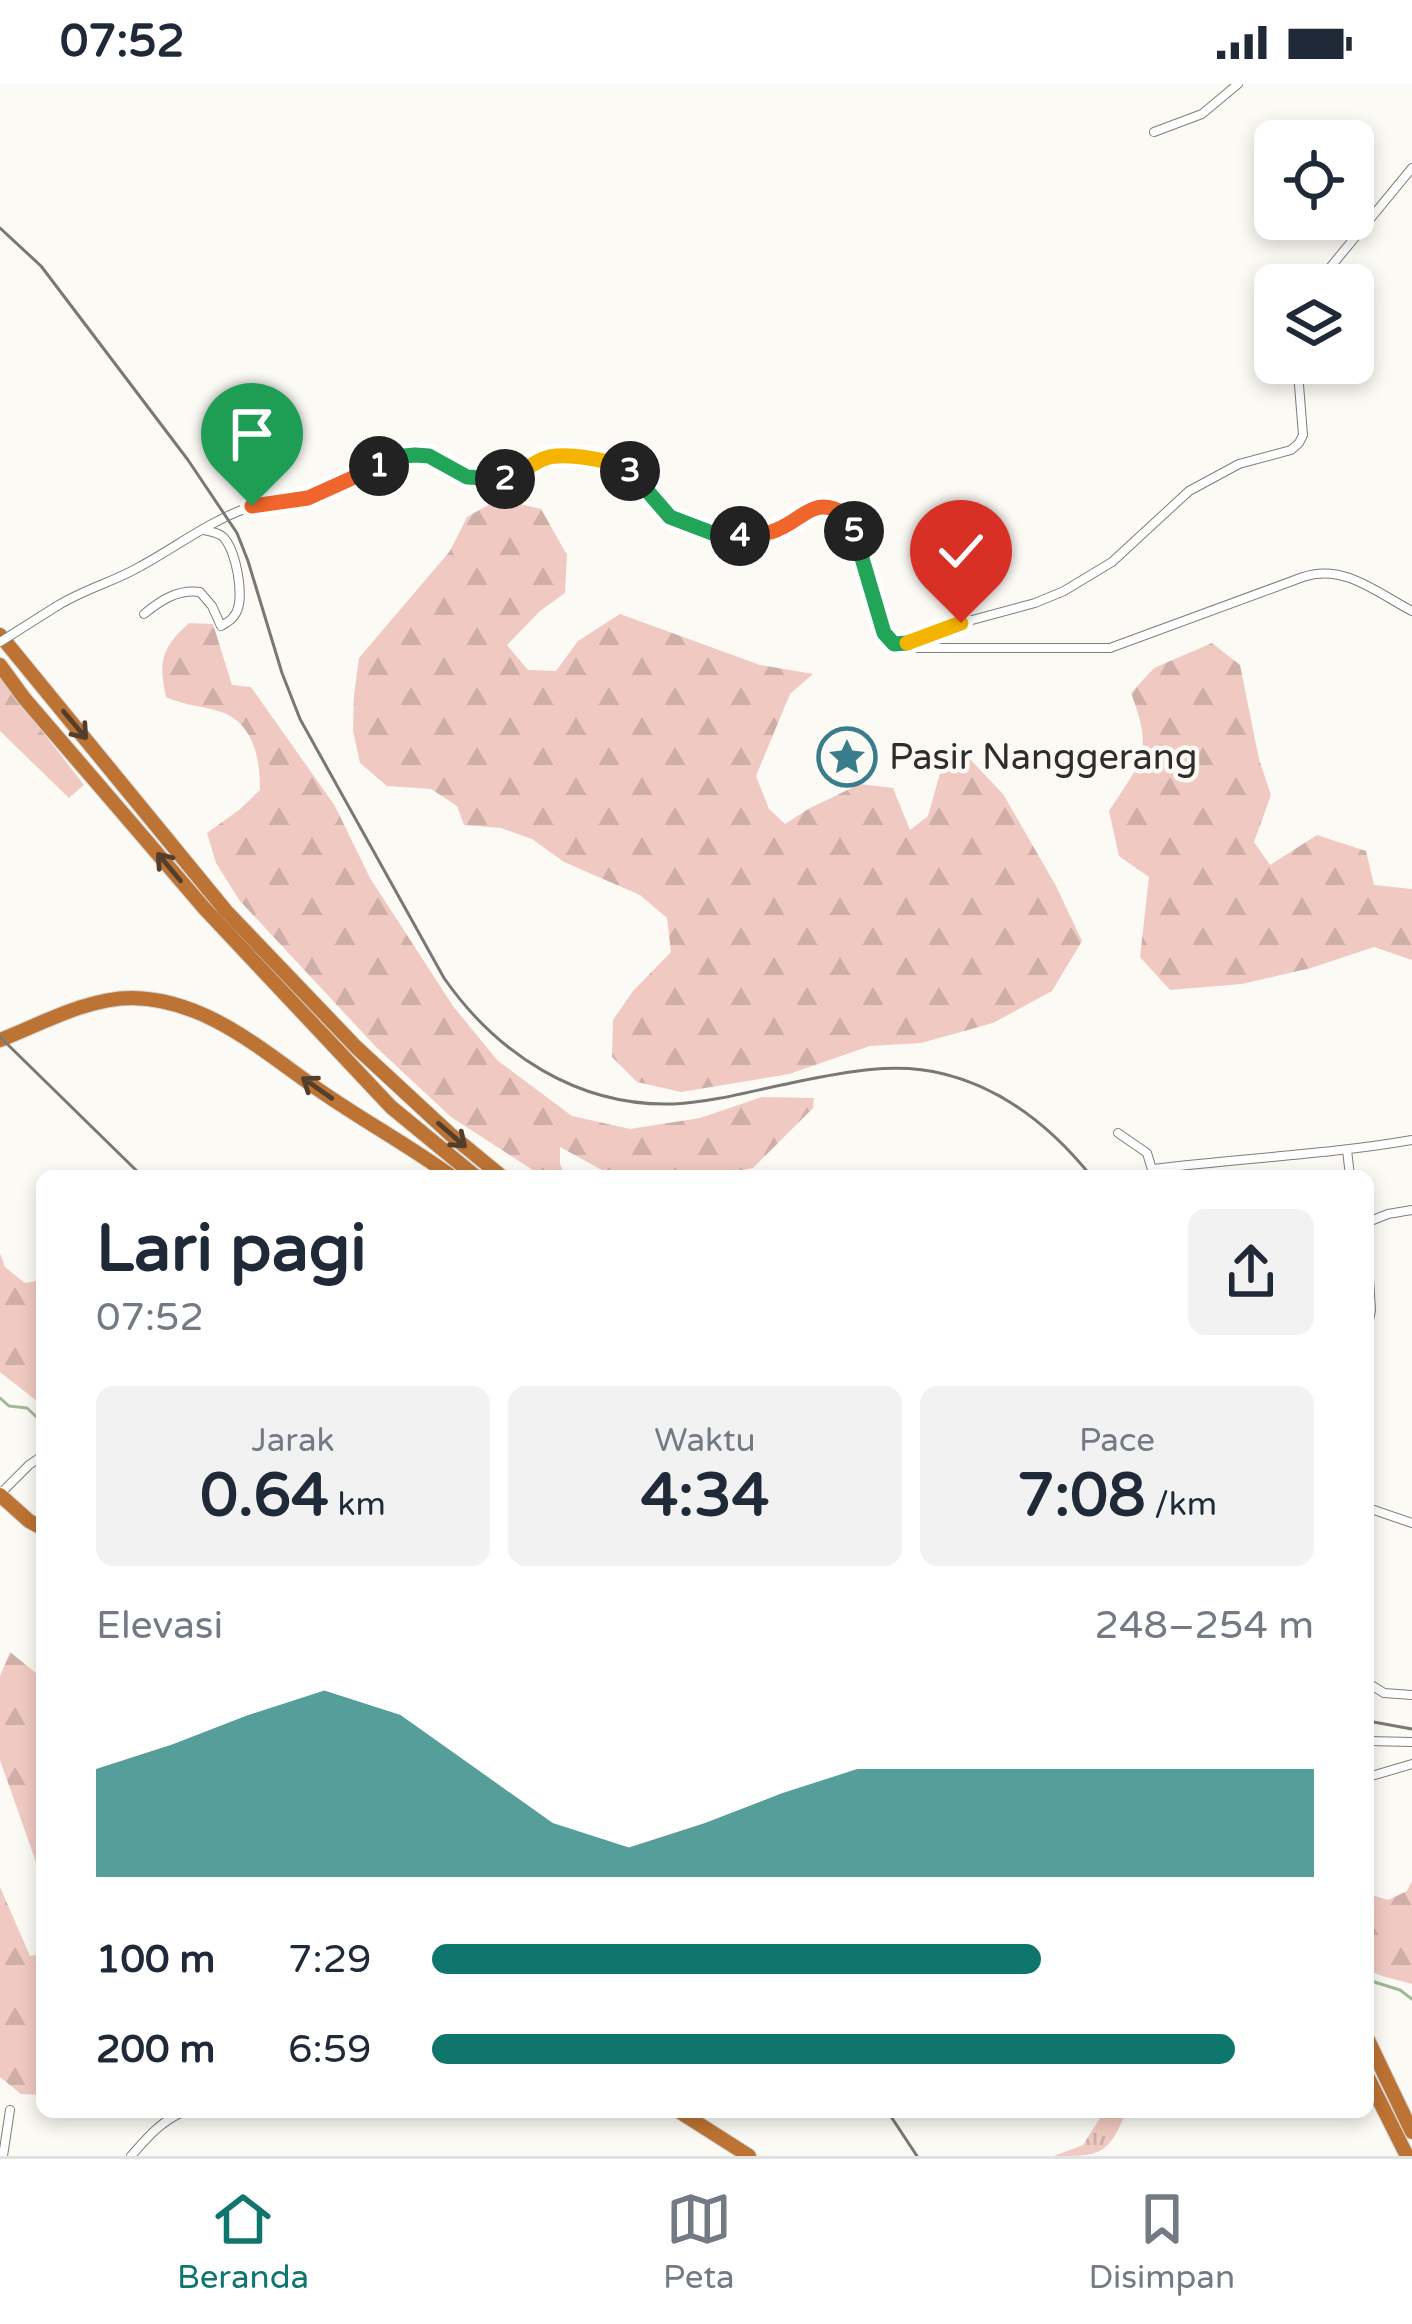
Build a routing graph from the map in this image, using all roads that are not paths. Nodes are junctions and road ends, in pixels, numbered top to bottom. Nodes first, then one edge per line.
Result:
1 (1238, 84) edge
2 (1154, 132) dead end
3 (1412, 168) edge
4 (1333, 264) edge
5 (1299, 384) edge
6 (201, 530) junction
7 (1412, 611) edge
8 (144, 614) dead end
9 (0, 638) edge
10 (894, 644) junction
11 (0, 665) edge
12 (0, 1040) edge
13 (1118, 1133) dead end
14 (1412, 1140) edge
15 (1347, 1150) junction
16 (442, 1170) edge
17 (468, 1170) edge
18 (494, 1170) edge
19 (1153, 1170) edge
20 (1172, 1170) edge
21 (1349, 1170) edge
22 (1412, 1210) edge
23 (1374, 1220) edge
24 (36, 1460) edge
25 (0, 1494) edge
26 (1374, 1510) edge
27 (1412, 1523) edge
28 (36, 1525) edge
29 (1374, 1687) edge
30 (1412, 1695) edge
31 (1374, 1741) edge
32 (1412, 1742) edge
33 (1412, 1763) edge
34 (1374, 1775) edge
35 (1374, 2053) edge
36 (1374, 2090) edge
37 (10, 2110) dead end
38 (169, 2118) edge
39 (689, 2118) edge
40 (1412, 2132) edge
41 (3, 2156) edge
42 (131, 2156) edge
43 (749, 2156) edge
44 (1407, 2156) edge

1 - 2 street
3 - 4 street
5 - 10 street
6 - 8 street
6 - 9 street, bridge
6 - 10 street
7 - 10 street
9 -> 18 highway
17 -> 11 highway
16 -> 12 highway
13 - 19 street
14 - 15 street
15 - 20 street
15 - 21 street
22 - 23 street
24 - 25 street
25 - 28 highway
26 - 27 street
29 - 30 street
31 - 32 street
33 - 34 street
35 - 40 highway
36 - 44 highway
37 - 41 street
38 - 42 street
39 - 43 highway

